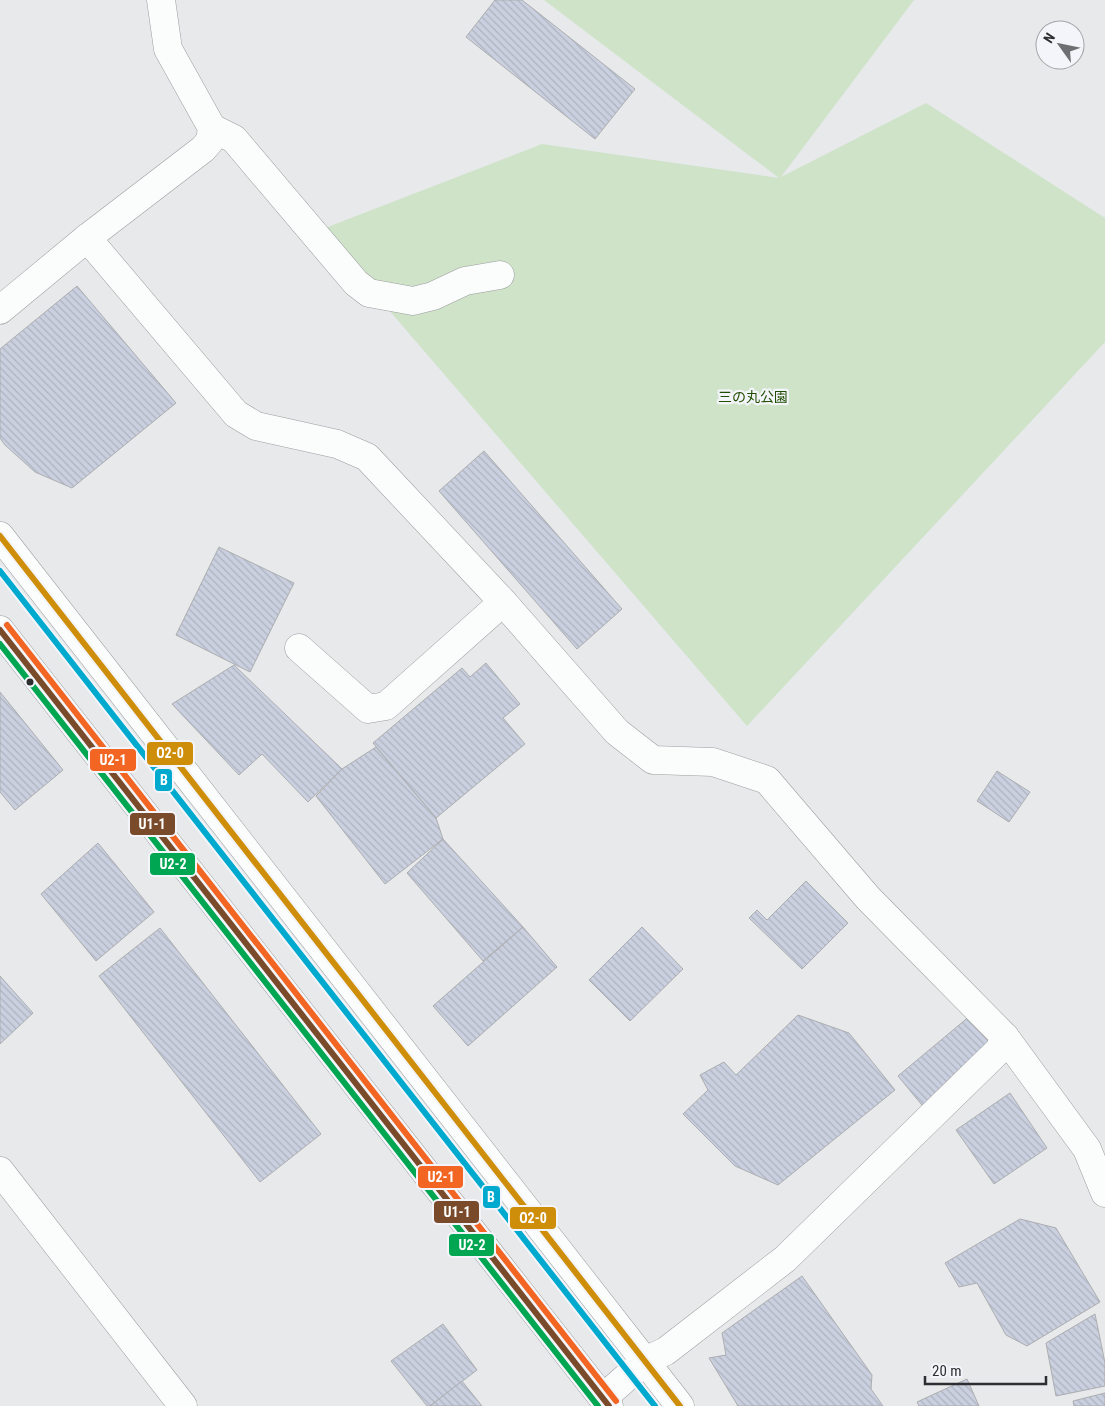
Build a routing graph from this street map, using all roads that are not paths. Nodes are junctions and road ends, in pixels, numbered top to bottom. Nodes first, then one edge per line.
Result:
1 (161, 0) edge
2 (212, 128) junction
3 (88, 238) junction
4 (500, 275) dead end
5 (0, 310) edge
6 (0, 536) edge
7 (504, 602) junction
8 (0, 630) edge
9 (299, 648) dead end
10 (1005, 1037) junction
11 (0, 1171) edge
12 (1105, 1193) edge
13 (645, 1361) junction
14 (606, 1402) edge
15 (183, 1406) edge
16 (680, 1406) edge

1 - 2 street
2 - 3 street
2 - 4 street
3 - 5 street
3 - 7 street
6 - 13 street
7 - 9 street
7 - 10 street
8 - 14 street
10 - 12 street
10 - 13 street
11 - 15 street
13 - 14 street
13 - 16 street

